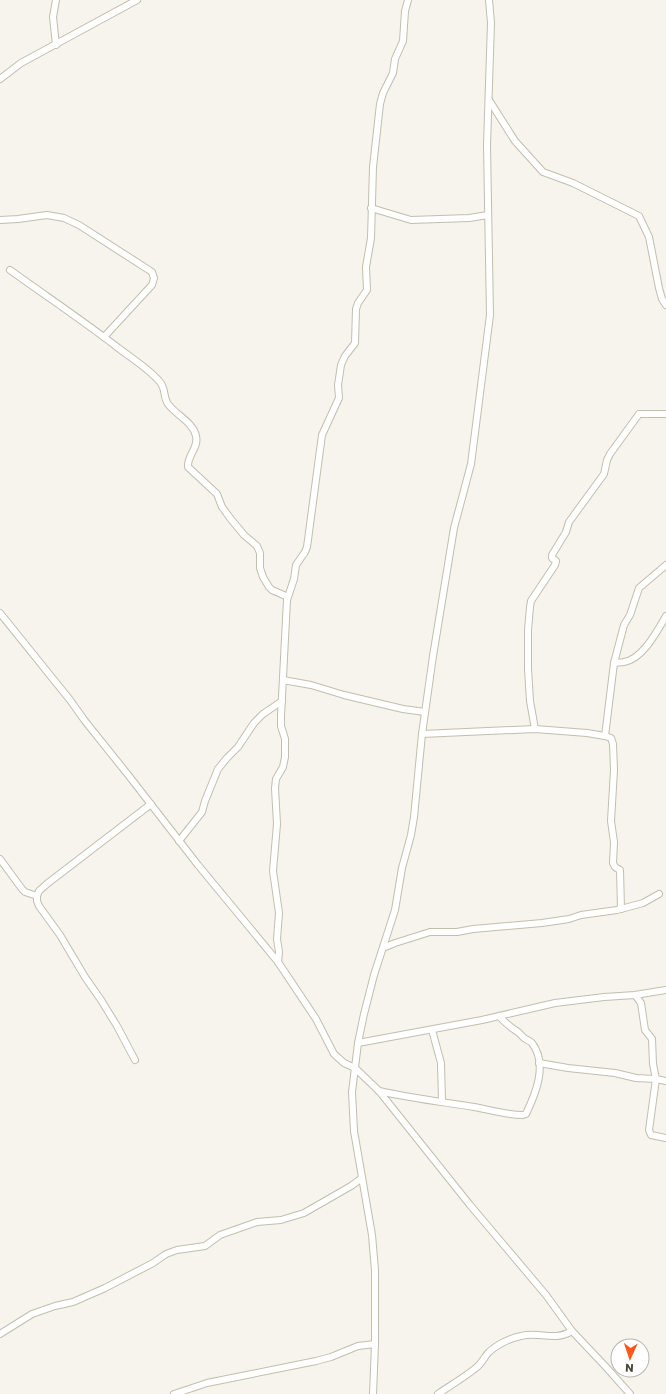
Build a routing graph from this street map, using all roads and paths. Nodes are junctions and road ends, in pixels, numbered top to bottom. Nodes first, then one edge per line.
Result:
1 (56, 0) edge
2 (137, 0) edge
3 (408, 0) edge
4 (489, 0) edge
5 (56, 45) junction
6 (0, 79) edge
7 (488, 98) junction
8 (371, 208) junction
9 (488, 215) junction
10 (0, 220) edge
11 (10, 270) dead end
12 (666, 305) edge
13 (104, 337) junction
14 (666, 414) edge
15 (666, 565) edge
16 (288, 597) junction
17 (0, 613) edge
18 (666, 616) edge
19 (614, 662) junction
20 (283, 680) junction
21 (282, 701) junction
22 (425, 712) junction
23 (535, 729) junction
24 (422, 734) junction
25 (605, 736) junction
26 (151, 804) junction
27 (179, 841) junction
28 (0, 858) edge
29 (659, 894) dead end
30 (37, 896) junction
31 (621, 909) junction
32 (382, 948) junction
33 (278, 962) junction
34 (666, 990) edge
35 (635, 995) junction
36 (499, 1016) junction
37 (432, 1030) junction
38 (358, 1043) junction
39 (135, 1060) dead end
40 (539, 1063) junction
41 (355, 1068) junction
42 (656, 1079) junction
43 (666, 1081) edge
44 (379, 1091) junction
45 (442, 1102) junction
46 (666, 1138) edge
47 (362, 1178) junction
48 (572, 1331) junction
49 (0, 1334) edge
50 (375, 1344) junction
51 (174, 1394) edge
52 (373, 1394) edge
53 (438, 1394) edge
54 (630, 1394) edge

1 - 5 street
2 - 5 street
3 - 8 street
4 - 7 street
5 - 6 street
7 - 9 street
7 - 12 street
8 - 9 street
8 - 16 street
9 - 22 street
10 - 13 street
11 - 13 street
13 - 16 street
14 - 23 street
15 - 19 street
16 - 20 street
17 - 26 street
18 - 19 street
19 - 25 street
20 - 21 street
20 - 22 street
21 - 27 street
21 - 33 street
22 - 24 street
23 - 24 street
23 - 25 street
24 - 32 street
25 - 31 street
26 - 27 street
26 - 30 street
27 - 33 street
28 - 30 street
29 - 31 street
30 - 39 street
31 - 32 street
32 - 38 street
33 - 41 street
34 - 35 street
35 - 36 street
35 - 42 street
36 - 37 street
36 - 40 street
37 - 38 street
37 - 45 street
38 - 41 street
40 - 42 street
40 - 45 street
41 - 44 street
41 - 47 street
42 - 43 street
42 - 46 street
44 - 45 street
44 - 48 street
47 - 49 street
47 - 50 street
48 - 53 street
48 - 54 street
50 - 51 street
50 - 52 street

